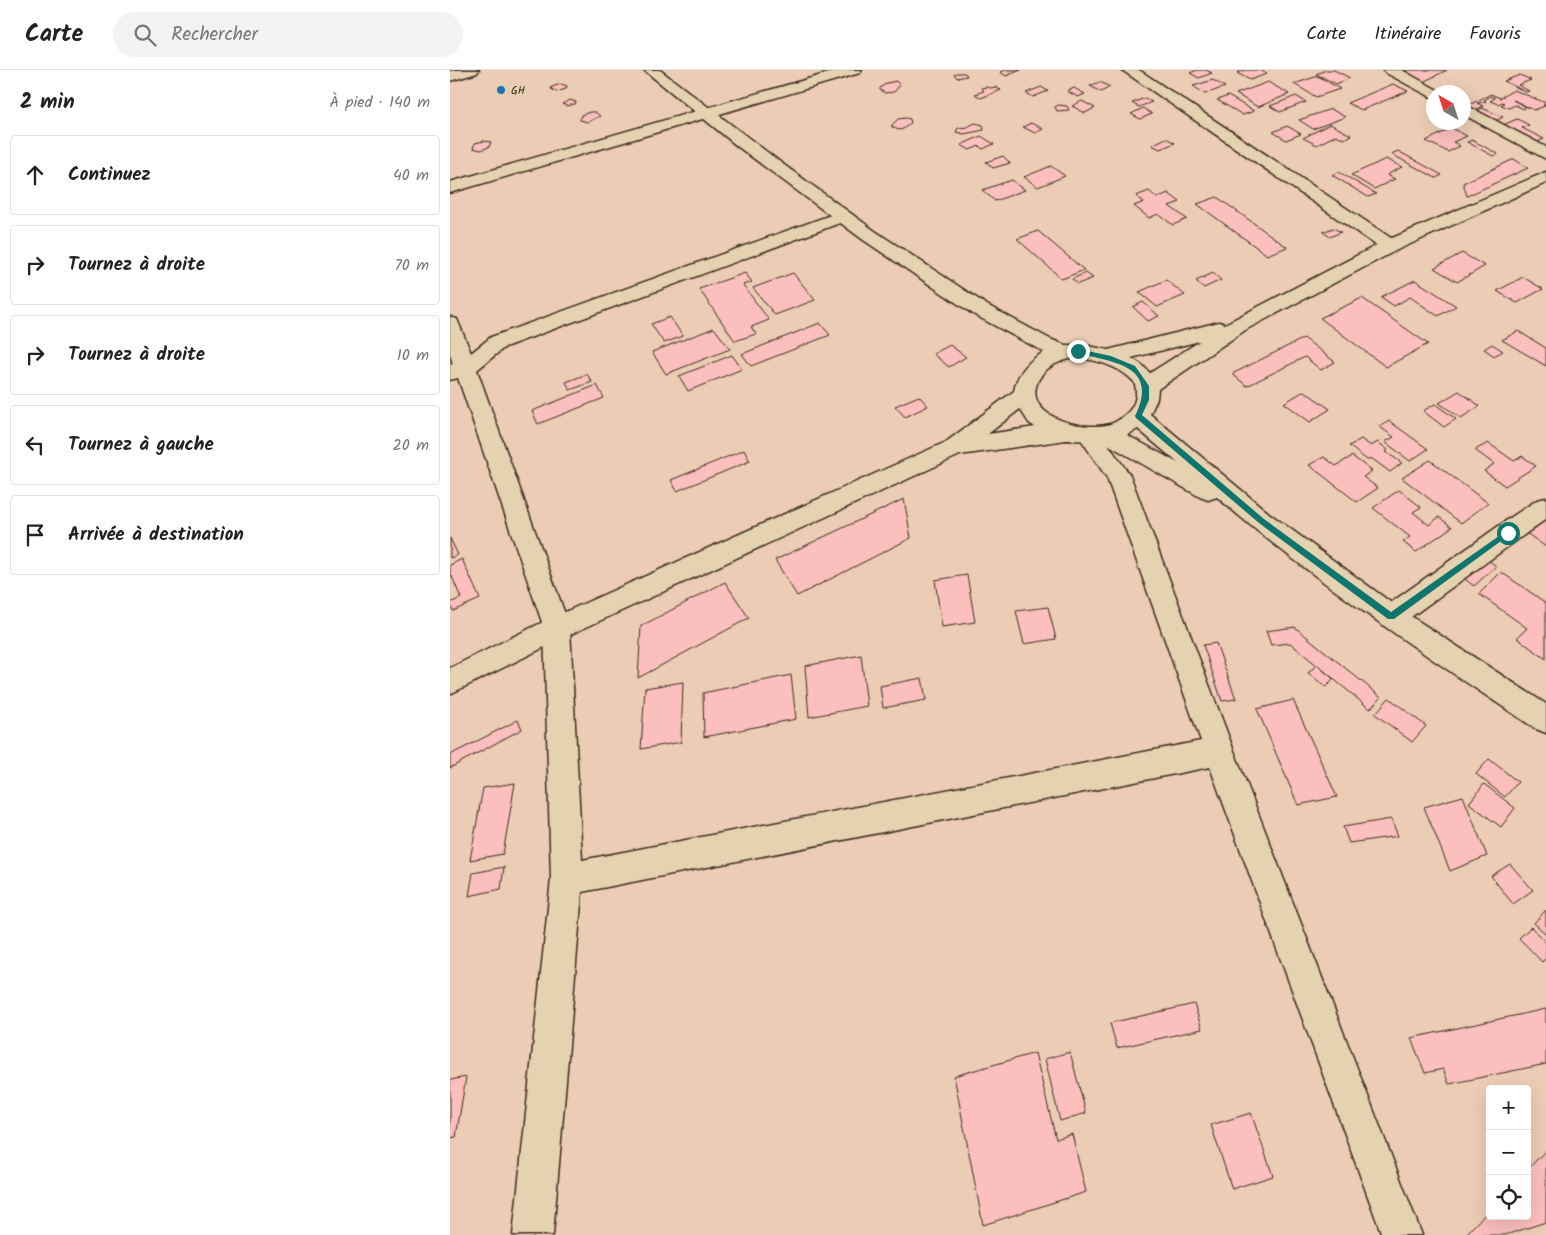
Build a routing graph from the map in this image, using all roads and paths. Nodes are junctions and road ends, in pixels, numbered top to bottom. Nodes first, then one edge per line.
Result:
1 (472, 70) edge
2 (651, 70) edge
3 (855, 70) edge
4 (1129, 70) edge
5 (1391, 70) edge
6 (450, 76) edge
7 (1426, 89) edge
8 (704, 113) junction
9 (1471, 113) edge
10 (1546, 154) edge
11 (1546, 177) edge
12 (450, 188) edge
13 (842, 216) junction
14 (1390, 246) junction
15 (979, 310) junction
16 (450, 324) edge
17 (1240, 324) junction
18 (1064, 353) junction
19 (1109, 357) junction
20 (458, 370) edge
21 (1146, 386) junction
22 (1025, 389) junction
23 (1138, 416) junction
24 (1087, 434) junction
25 (954, 448) junction
26 (1546, 507) edge
27 (1261, 521) junction
28 (1391, 616) junction
29 (557, 628) junction
30 (450, 682) edge
31 (1546, 720) edge
32 (1219, 751) junction
33 (568, 879) junction
34 (533, 1235) edge
35 (1402, 1235) edge

1 - 6 street
2 - 8 street
3 - 8 street
4 - 14 street
5 - 7 street
8 - 12 street
8 - 13 street
9 - 10 street
11 - 14 street
13 - 15 street
13 - 20 street
14 - 17 street
15 - 18 street
15 - 22 street
16 - 20 street
17 - 19 street
17 - 21 street
18 - 19 street
18 - 22 street
19 - 21 street
20 - 29 street
21 - 23 street
22 - 24 street
22 - 25 street
23 - 24 street
23 - 27 street
24 - 25 street
24 - 27 street
24 - 32 street
25 - 29 street
26 - 28 street
27 - 28 street
28 - 31 street
29 - 30 street
29 - 33 street
32 - 33 street
32 - 35 street
33 - 34 street

